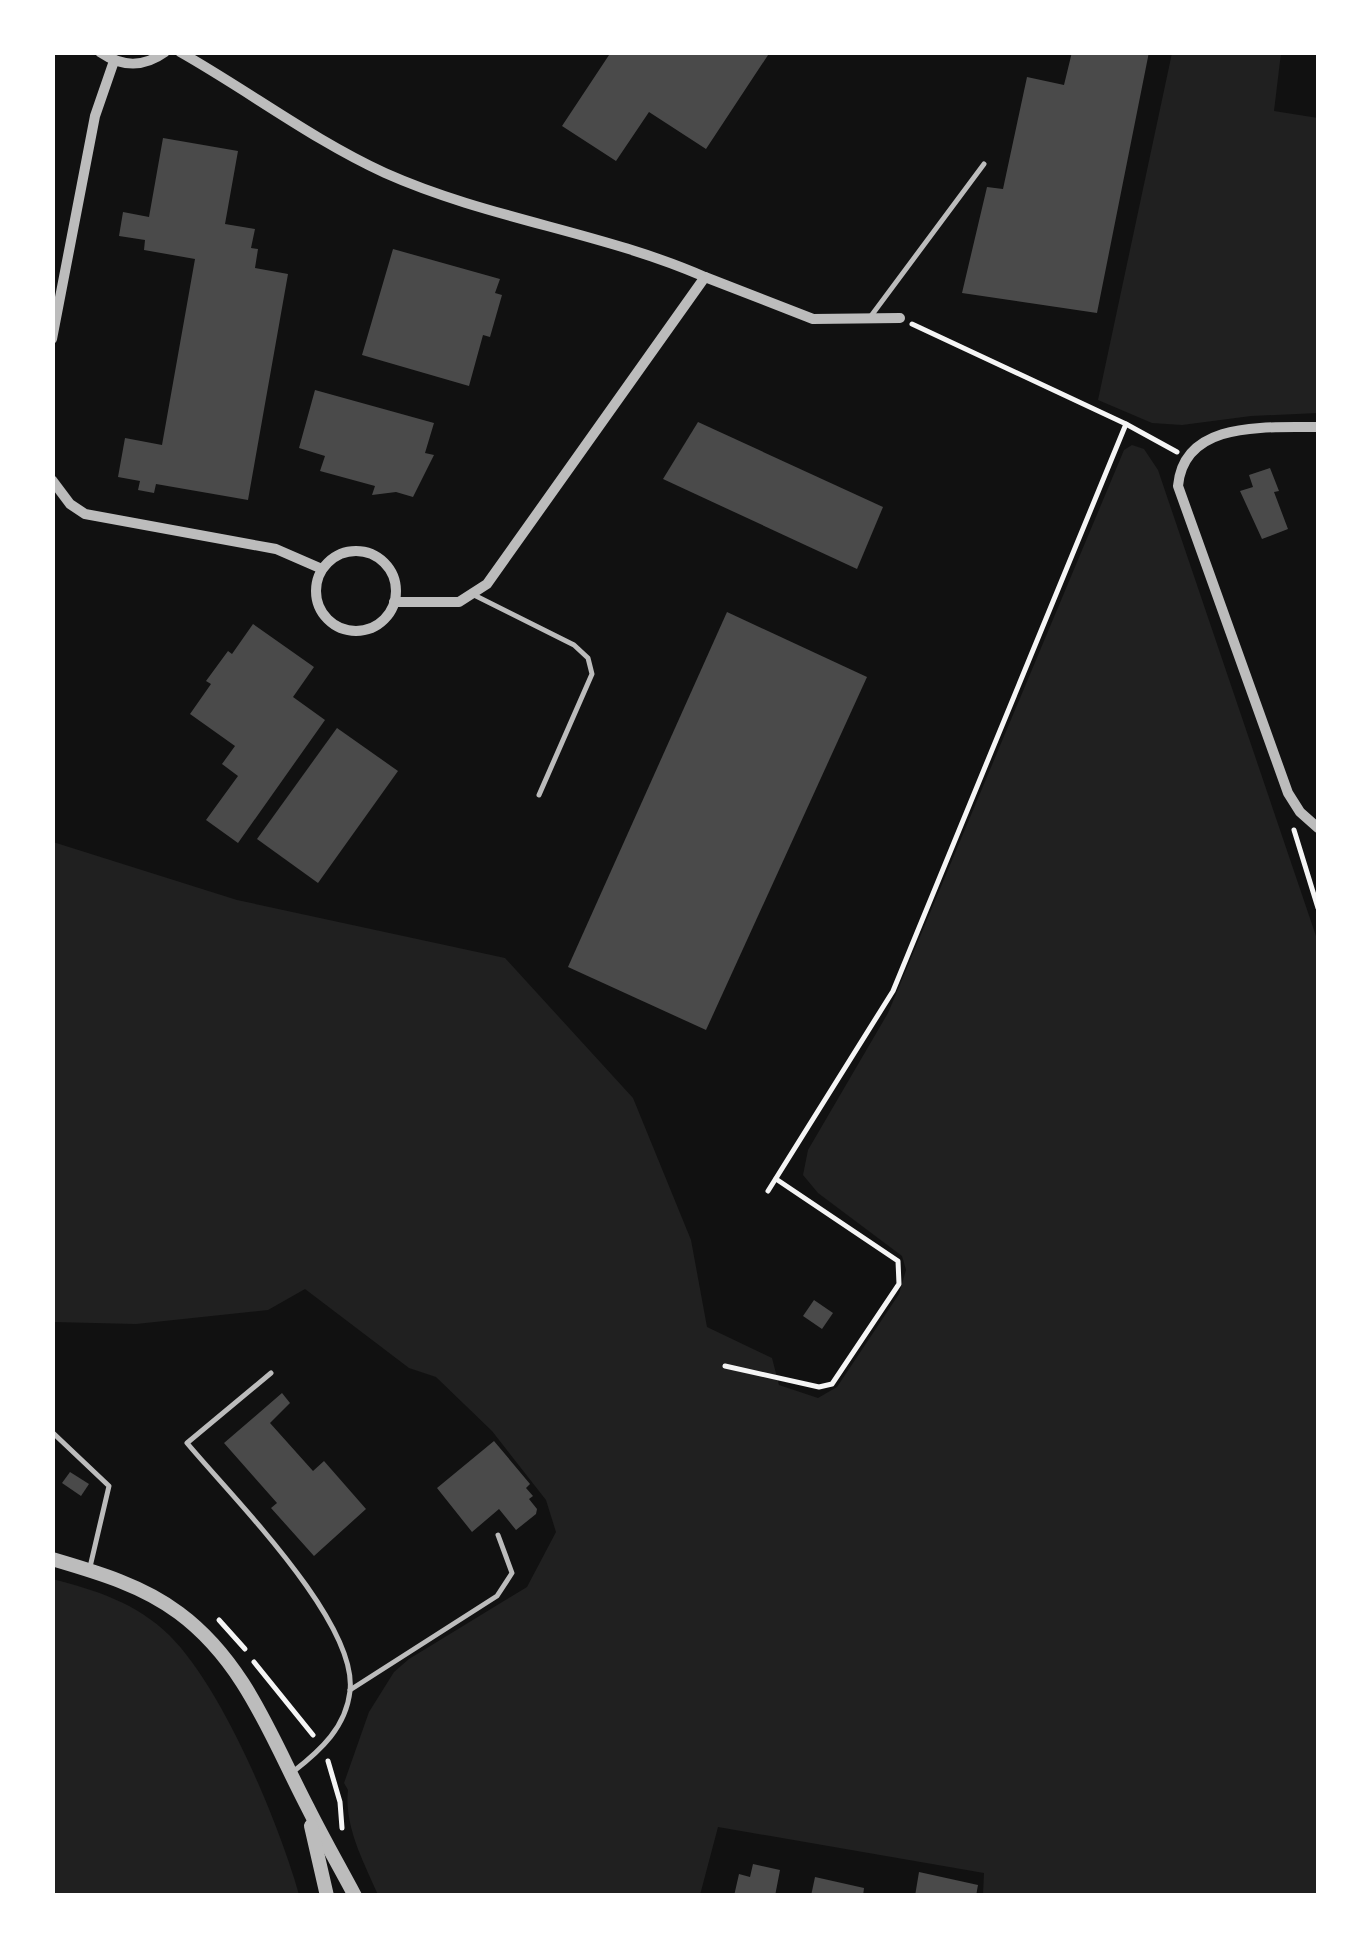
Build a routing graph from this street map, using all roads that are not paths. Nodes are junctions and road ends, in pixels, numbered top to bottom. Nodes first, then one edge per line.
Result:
1 (100, 52) edge
2 (165, 52) edge
3 (180, 52) edge
4 (114, 61) junction
5 (984, 164) dead end
6 (705, 277) junction
7 (869, 318) junction
8 (900, 318) road end
9 (52, 339) edge
10 (1318, 428) edge
11 (52, 480) edge
12 (322, 570) junction
13 (474, 595) junction
14 (394, 602) junction
15 (539, 795) dead end
16 (1318, 828) edge
17 (271, 1373) dead end
18 (52, 1432) edge
19 (498, 1535) dead end
20 (52, 1558) edge
21 (89, 1570) junction
22 (350, 1690) junction
23 (292, 1773) junction
24 (306, 1806) junction
25 (327, 1896) edge
26 (355, 1896) edge

1 - 4 street
2 - 4 street
3 - 6 street
4 - 9 street
5 - 7 lane
6 - 7 street
6 - 13 street
7 - 8 street
10 - 16 street
11 - 12 street
12 - 14 street
12 - 14 street
13 - 14 street
13 - 15 lane
17 - 22 lane
18 - 21 lane
19 - 22 lane
20 - 21 street
21 - 23 street
22 - 23 lane
23 - 24 street
24 - 25 street
24 - 26 street

